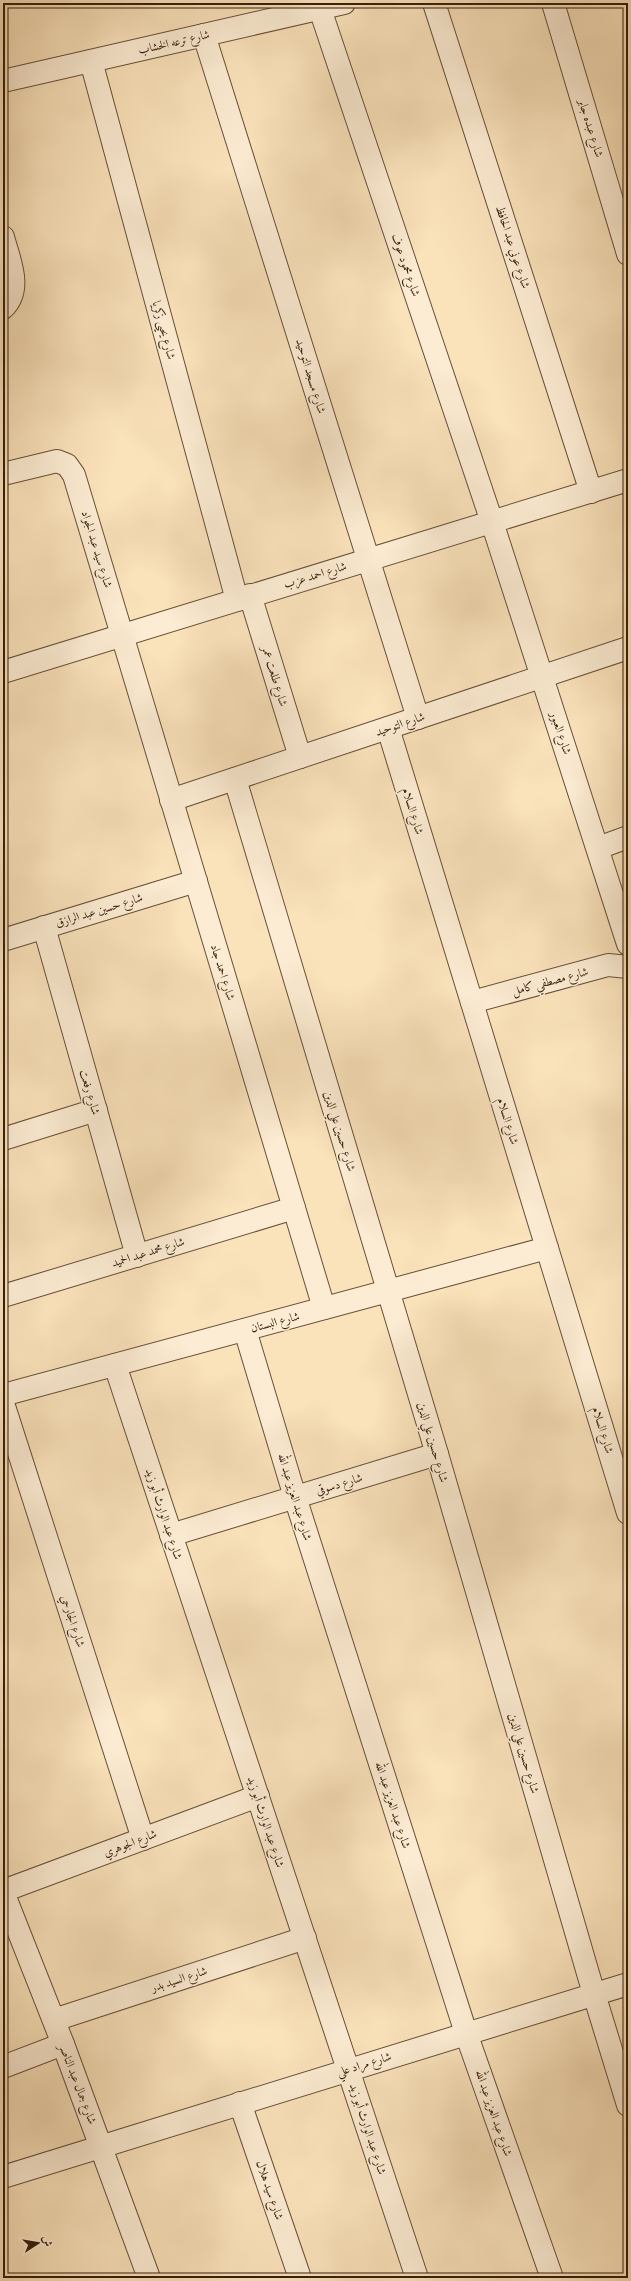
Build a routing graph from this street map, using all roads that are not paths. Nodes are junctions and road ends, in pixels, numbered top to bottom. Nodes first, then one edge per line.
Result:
1 (344, 3) edge
2 (434, 3) edge
3 (553, 3) edge
4 (320, 9) junction
5 (204, 35) junction
6 (91, 61) junction
7 (3, 81) edge
8 (3, 237) edge
9 (628, 254) edge
10 (5, 306) edge
11 (3, 474) edge
12 (628, 480) edge
13 (591, 492) junction
14 (492, 522) junction
15 (368, 559) junction
16 (244, 598) junction
17 (122, 634) junction
18 (628, 648) edge
19 (3, 672) edge
20 (542, 676) junction
21 (418, 718) junction
22 (388, 728) junction
23 (300, 758) junction
24 (235, 779) junction
25 (171, 800) junction
26 (628, 837) edge
27 (598, 848) junction
28 (196, 881) junction
29 (44, 927) junction
30 (3, 940) edge
31 (628, 944) edge
32 (628, 967) edge
33 (472, 1002) junction
34 (96, 1110) junction
35 (3, 1139) edge
36 (294, 1208) junction
37 (547, 1248) junction
38 (137, 1256) junction
39 (388, 1291) junction
40 (3, 1296) edge
41 (324, 1308) junction
42 (244, 1330) junction
43 (115, 1365) junction
44 (3, 1395) edge
45 (3, 1403) edge
46 (437, 1454) junction
47 (295, 1497) junction
48 (628, 1513) edge
49 (171, 1535) junction
50 (258, 1796) junction
51 (143, 1839) junction
52 (4, 1899) edge
53 (305, 1938) junction
54 (628, 1984) edge
55 (594, 1994) junction
56 (54, 2020) junction
57 (466, 2033) junction
58 (63, 2044) junction
59 (3, 2067) edge
60 (348, 2069) junction
61 (240, 2103) junction
62 (628, 2105) edge
63 (101, 2146) junction
64 (3, 2177) edge
65 (149, 2278) edge
66 (300, 2278) edge
67 (417, 2278) edge
68 (552, 2278) edge

1 - 4 street, شارع ترعه الخشاب
2 - 13 street, شارع عوني عبد الحافظ
3 - 9 street, شارع عبده جابر
4 - 5 street, شارع ترعه الخشاب
4 - 14 street, شارع محمود عوف
5 - 6 street, شارع ترعه الخشاب
5 - 15 street, شارع مسجد التوحيد
6 - 7 street, شارع ترعه الخشاب
6 - 16 street, شارع يحيى زكريا
8 - 10 street
11 - 17 street, شارع سيد عبد الجواد
12 - 13 street, شارع احمد عزب
13 - 14 street, شارع احمد عزب
14 - 15 street, شارع احمد عزب
14 - 20 street, شارع العبور
15 - 16 street, شارع احمد عزب
15 - 21 street, شارع مسجد التوحيد
16 - 17 street, شارع احمد عزب
16 - 23 street, شارع طلعت عمر
17 - 19 street, شارع احمد عزب
17 - 25 street, شارع احمد جاد
18 - 20 street, شارع التوحيد
20 - 21 street, شارع التوحيد
20 - 27 street, شارع العبور
21 - 22 street, شارع التوحيد
22 - 23 street, شارع التوحيد
22 - 33 street, شارع السلام
23 - 24 street, شارع التوحيد
24 - 25 street, شارع التوحيد
24 - 39 street, شارع حسين علي الدين
25 - 28 street, شارع احمد جاد
26 - 27 street
27 - 31 street, شارع العبور
28 - 29 street, شارع حسين عبد الرازق
28 - 36 street, شارع احمد جاد
29 - 30 street, شارع حسين عبد الرازق
29 - 34 street, شارع رفعت
32 - 33 street, شارع مصطفي كامل
33 - 37 street, شارع السلام
34 - 35 street
34 - 38 street, شارع رفعت
36 - 38 street, شارع محمد عبد الحميد
36 - 41 street, شارع احمد جاد
37 - 39 street, شارع البستان
37 - 48 street, شارع السلام
38 - 40 street, شارع محمد عبد الحميد
39 - 41 street, شارع البستان
39 - 46 street, شارع حسين علي الدين
41 - 42 street, شارع البستان
42 - 43 street, شارع البستان
42 - 47 street, شارع عبد العزيز عبد الله
43 - 44 street, شارع البستان
43 - 49 street, شارع عبد الوارث أبو زيد
45 - 51 street, شارع الجارحي
46 - 47 street, شارع دسوقي
46 - 55 street, شارع حسين علي الدين
47 - 49 street, شارع دسوقي
47 - 57 street, شارع عبد العزيز عبد الله
49 - 50 street, شارع عبد الوارث أبو زيد
50 - 51 street, شارع الجوهري
50 - 53 street, شارع عبد الوارث أبو زيد
51 - 52 street, شارع الجوهري
52 - 56 street, شارع جمال عبد الناصر
53 - 56 street, شارع السيد بدر
53 - 60 street, شارع عبد الوارث أبو زيد
54 - 55 street, شارع مراد علي
55 - 57 street, شارع مراد علي
55 - 62 street, شارع حسين علي الدين
56 - 58 street, شارع جمال عبد الناصر
57 - 60 street, شارع مراد علي
57 - 68 street, شارع عبد العزيز عبد الله
58 - 59 street
58 - 63 street, شارع جمال عبد الناصر
60 - 61 street, شارع مراد علي
60 - 67 street, شارع عبد الوارث أبو زيد
61 - 63 street, شارع مراد علي
61 - 66 street, شارع سيد هلال
63 - 64 street, شارع مراد علي
63 - 65 street, شارع جمال عبد الناصر

